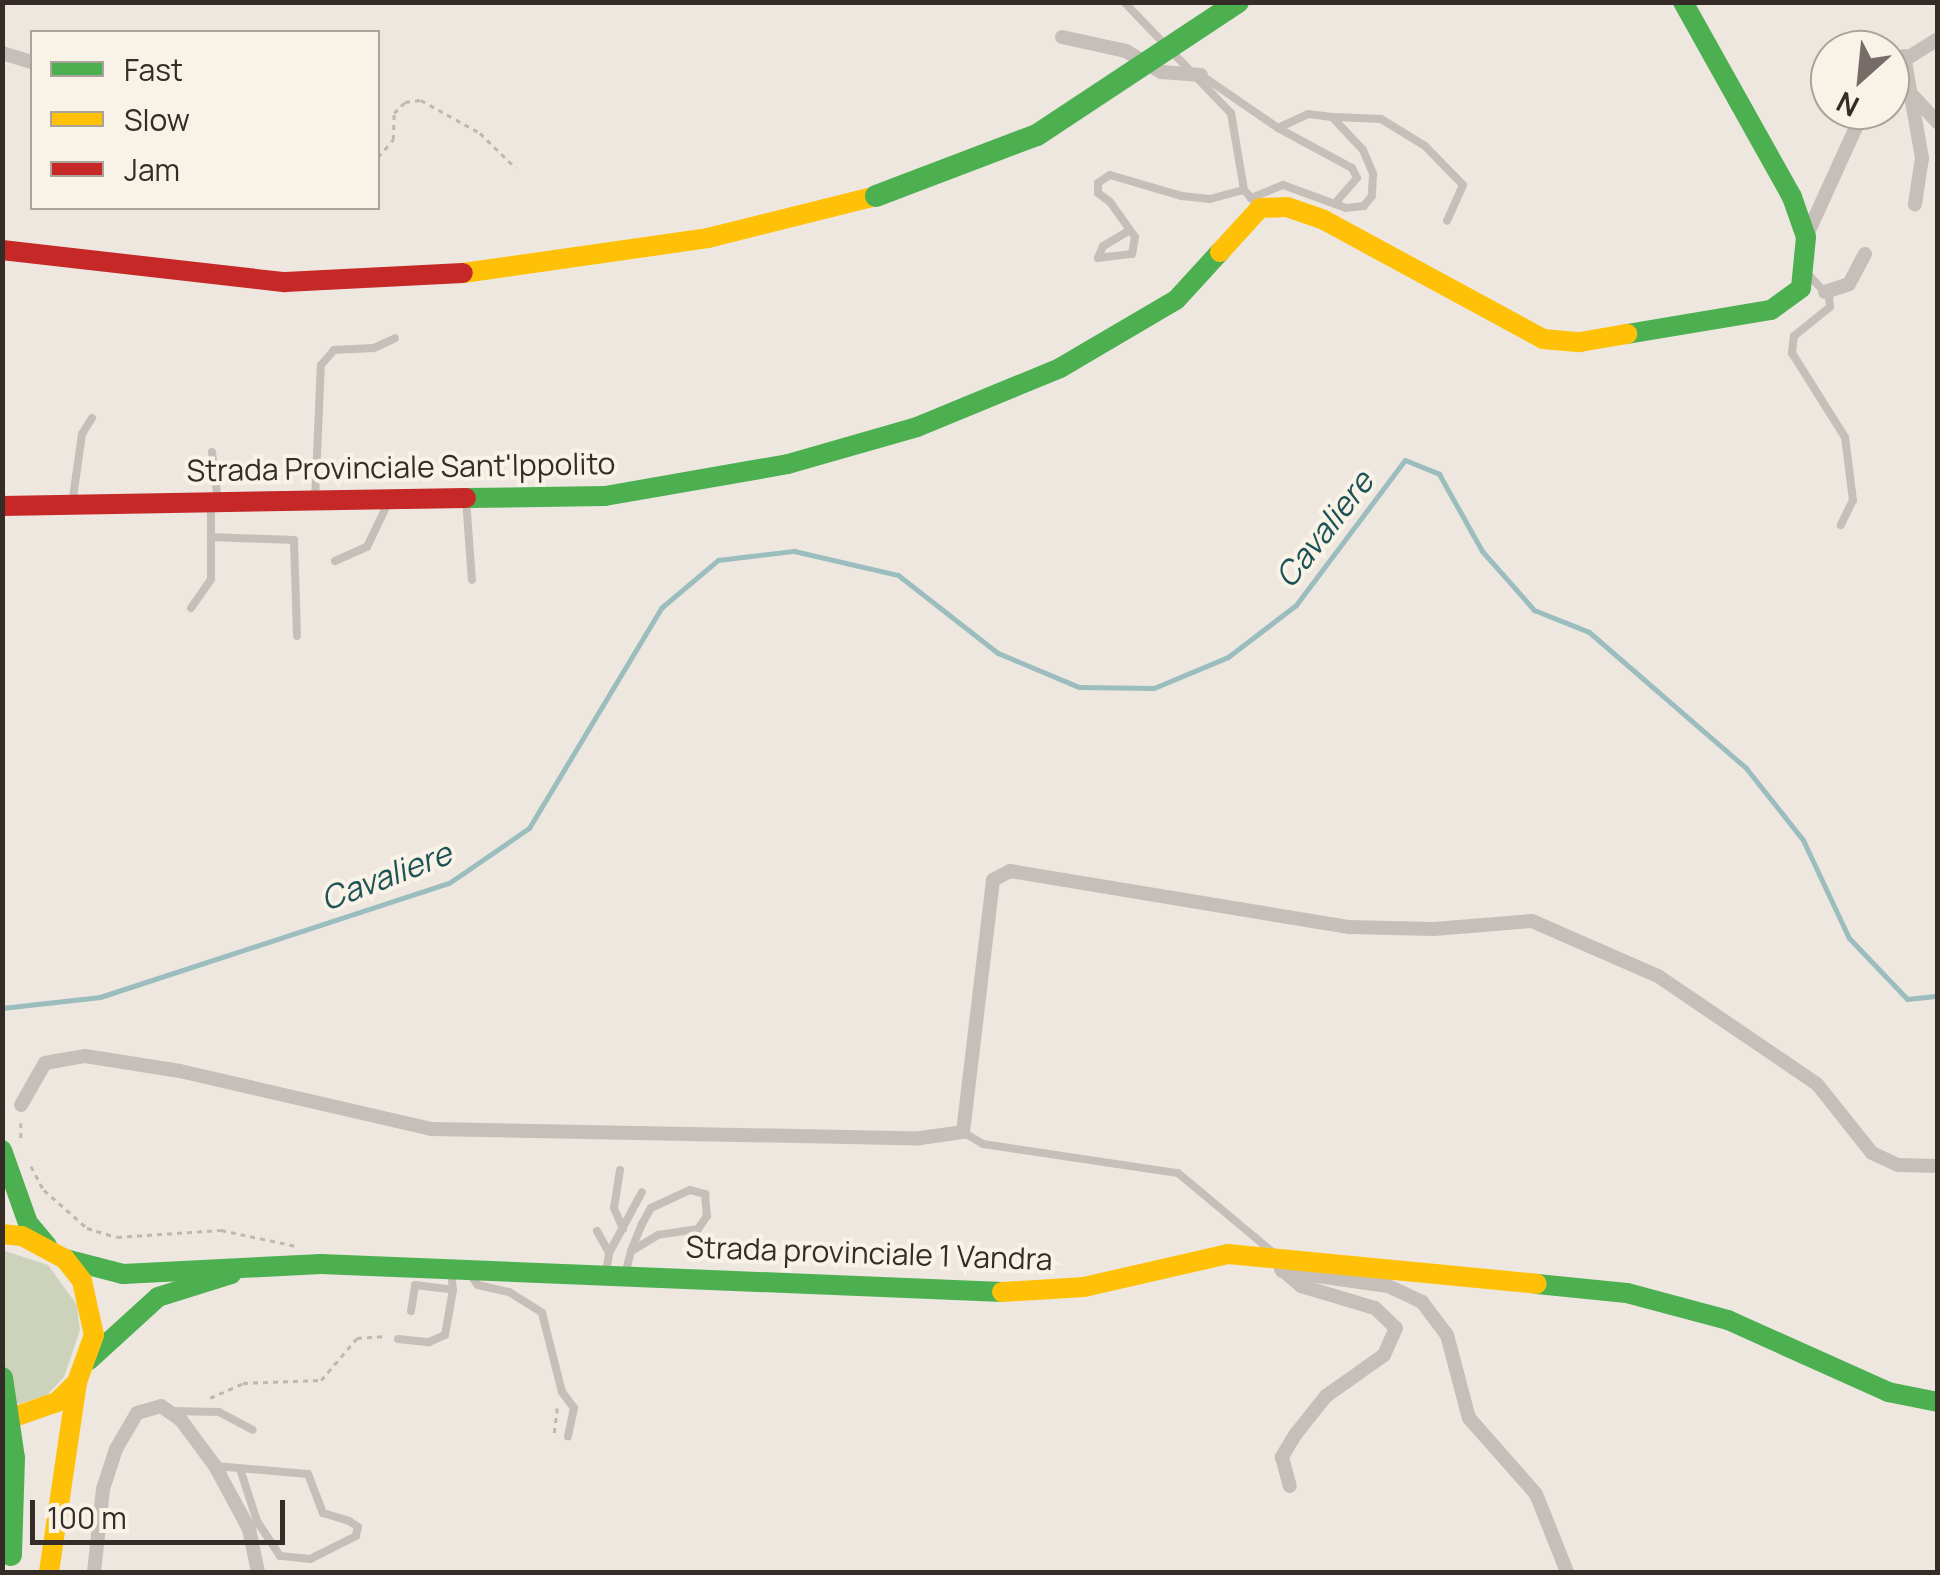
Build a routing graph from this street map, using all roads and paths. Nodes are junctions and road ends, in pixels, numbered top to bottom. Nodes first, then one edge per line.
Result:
1 (1124, 2) edge
2 (1238, 2) edge
3 (1683, 2) edge
4 (1062, 37) dead end
5 (1938, 39) edge
6 (2, 53) edge
7 (1910, 53) edge
8 (30, 61) edge
9 (1200, 76) junction
10 (1910, 85) edge
11 (1912, 95) junction
12 (1332, 117) junction
13 (1938, 123) edge
14 (1278, 128) junction
15 (1855, 130) edge
16 (380, 155) edge
17 (516, 168) dead end
18 (1244, 190) junction
19 (1256, 203) junction
20 (1334, 203) junction
21 (1915, 204) dead end
22 (1446, 221) dead end
23 (1130, 230) junction
24 (1806, 237) junction
25 (2, 250) edge
26 (1866, 254) dead end
27 (1806, 272) junction
28 (1825, 292) junction
29 (395, 338) dead end
30 (92, 418) dead end
31 (212, 452) dead end
32 (390, 499) junction
33 (466, 499) junction
34 (314, 500) junction
35 (215, 502) junction
36 (72, 505) junction
37 (2, 506) edge
38 (1842, 526) dead end
39 (211, 537) junction
40 (336, 561) dead end
41 (472, 580) dead end
42 (191, 608) dead end
43 (298, 636) dead end
44 (20, 1105) joint
45 (963, 1132) junction
46 (12, 1148) edge
47 (29, 1161) dead end
48 (1938, 1166) edge
49 (620, 1170) dead end
50 (642, 1192) dead end
51 (623, 1229) junction
52 (597, 1231) dead end
53 (2, 1234) edge
54 (631, 1251) junction
55 (56, 1253) junction
56 (321, 1264) junction
57 (1280, 1265) junction
58 (613, 1267) junction
59 (253, 1269) junction
60 (457, 1276) junction
61 (411, 1310) dead end
62 (398, 1339) joint
63 (82, 1372) junction
64 (2, 1378) edge
65 (562, 1392) junction
66 (1938, 1402) edge
67 (189, 1410) junction
68 (172, 1412) junction
69 (2, 1422) edge
70 (252, 1430) dead end
71 (554, 1433) dead end
72 (568, 1436) dead end
73 (216, 1466) junction
74 (241, 1472) junction
75 (1290, 1486) dead end
76 (9, 1564) edge
77 (50, 1572) edge
78 (94, 1572) edge
79 (258, 1572) edge
80 (1567, 1572) edge

1 - 9 lane
2 - 25 main road, bridge
3 - 24 main road
4 - 9 street
5 - 7 street
6 - 8 street
9 - 14 lane
9 - 18 lane
10 - 11 street
11 - 13 street
11 - 21 street
12 - 14 lane
12 - 20 lane
12 - 22 lane
14 - 20 lane
15 - 24 street
16 - 17 path
18 - 19 lane
18 - 23 lane
19 - 20 lane
19 - 27 main road
19 - 33 main road, Strada Provinciale Sant'Ippolito
23 - 23 lane
24 - 27 main road
26 - 28 street
27 - 28 lane
28 - 38 lane
29 - 34 lane
30 - 36 lane
31 - 35 lane
32 - 33 main road, Strada Provinciale Sant'Ippolito
32 - 34 main road, Strada Provinciale Sant'Ippolito
32 - 40 lane
33 - 41 lane
34 - 35 main road, Strada Provinciale Sant'Ippolito
35 - 36 main road, Strada Provinciale Sant'Ippolito
35 - 39 lane
36 - 37 main road, Strada Provinciale Sant'Ippolito
39 - 42 lane
39 - 43 lane
44 - 45 street
44 - 46 path
45 - 48 street
45 - 57 lane
46 - 55 main road
47 - 56 path
49 - 51 lane
50 - 51 lane
51 - 58 lane
52 - 58 lane
53 - 55 main road, Strada provinciale 1 Vandra
54 - 54 lane
54 - 58 lane
55 - 59 main road, Strada provinciale 1 Vandra
55 - 63 main road
56 - 59 main road, Strada provinciale 1 Vandra
56 - 60 main road, Strada provinciale 1 Vandra
57 - 58 main road, Strada provinciale 1 Vandra
57 - 66 main road, Strada provinciale 1 Vandra
57 - 75 street
57 - 80 street
58 - 60 main road, Strada provinciale 1 Vandra
59 - 63 main road, Strada provinciale 1 Vandra
60 - 61 lane
60 - 62 lane
60 - 65 lane
62 - 67 path
63 - 69 main road, Strada provinciale 1 Vandra
63 - 77 main road
64 - 76 main road, bridge
65 - 71 path
65 - 72 lane
67 - 68 lane
67 - 70 lane
68 - 73 street
68 - 78 street
73 - 74 lane
73 - 79 street
74 - 74 lane

